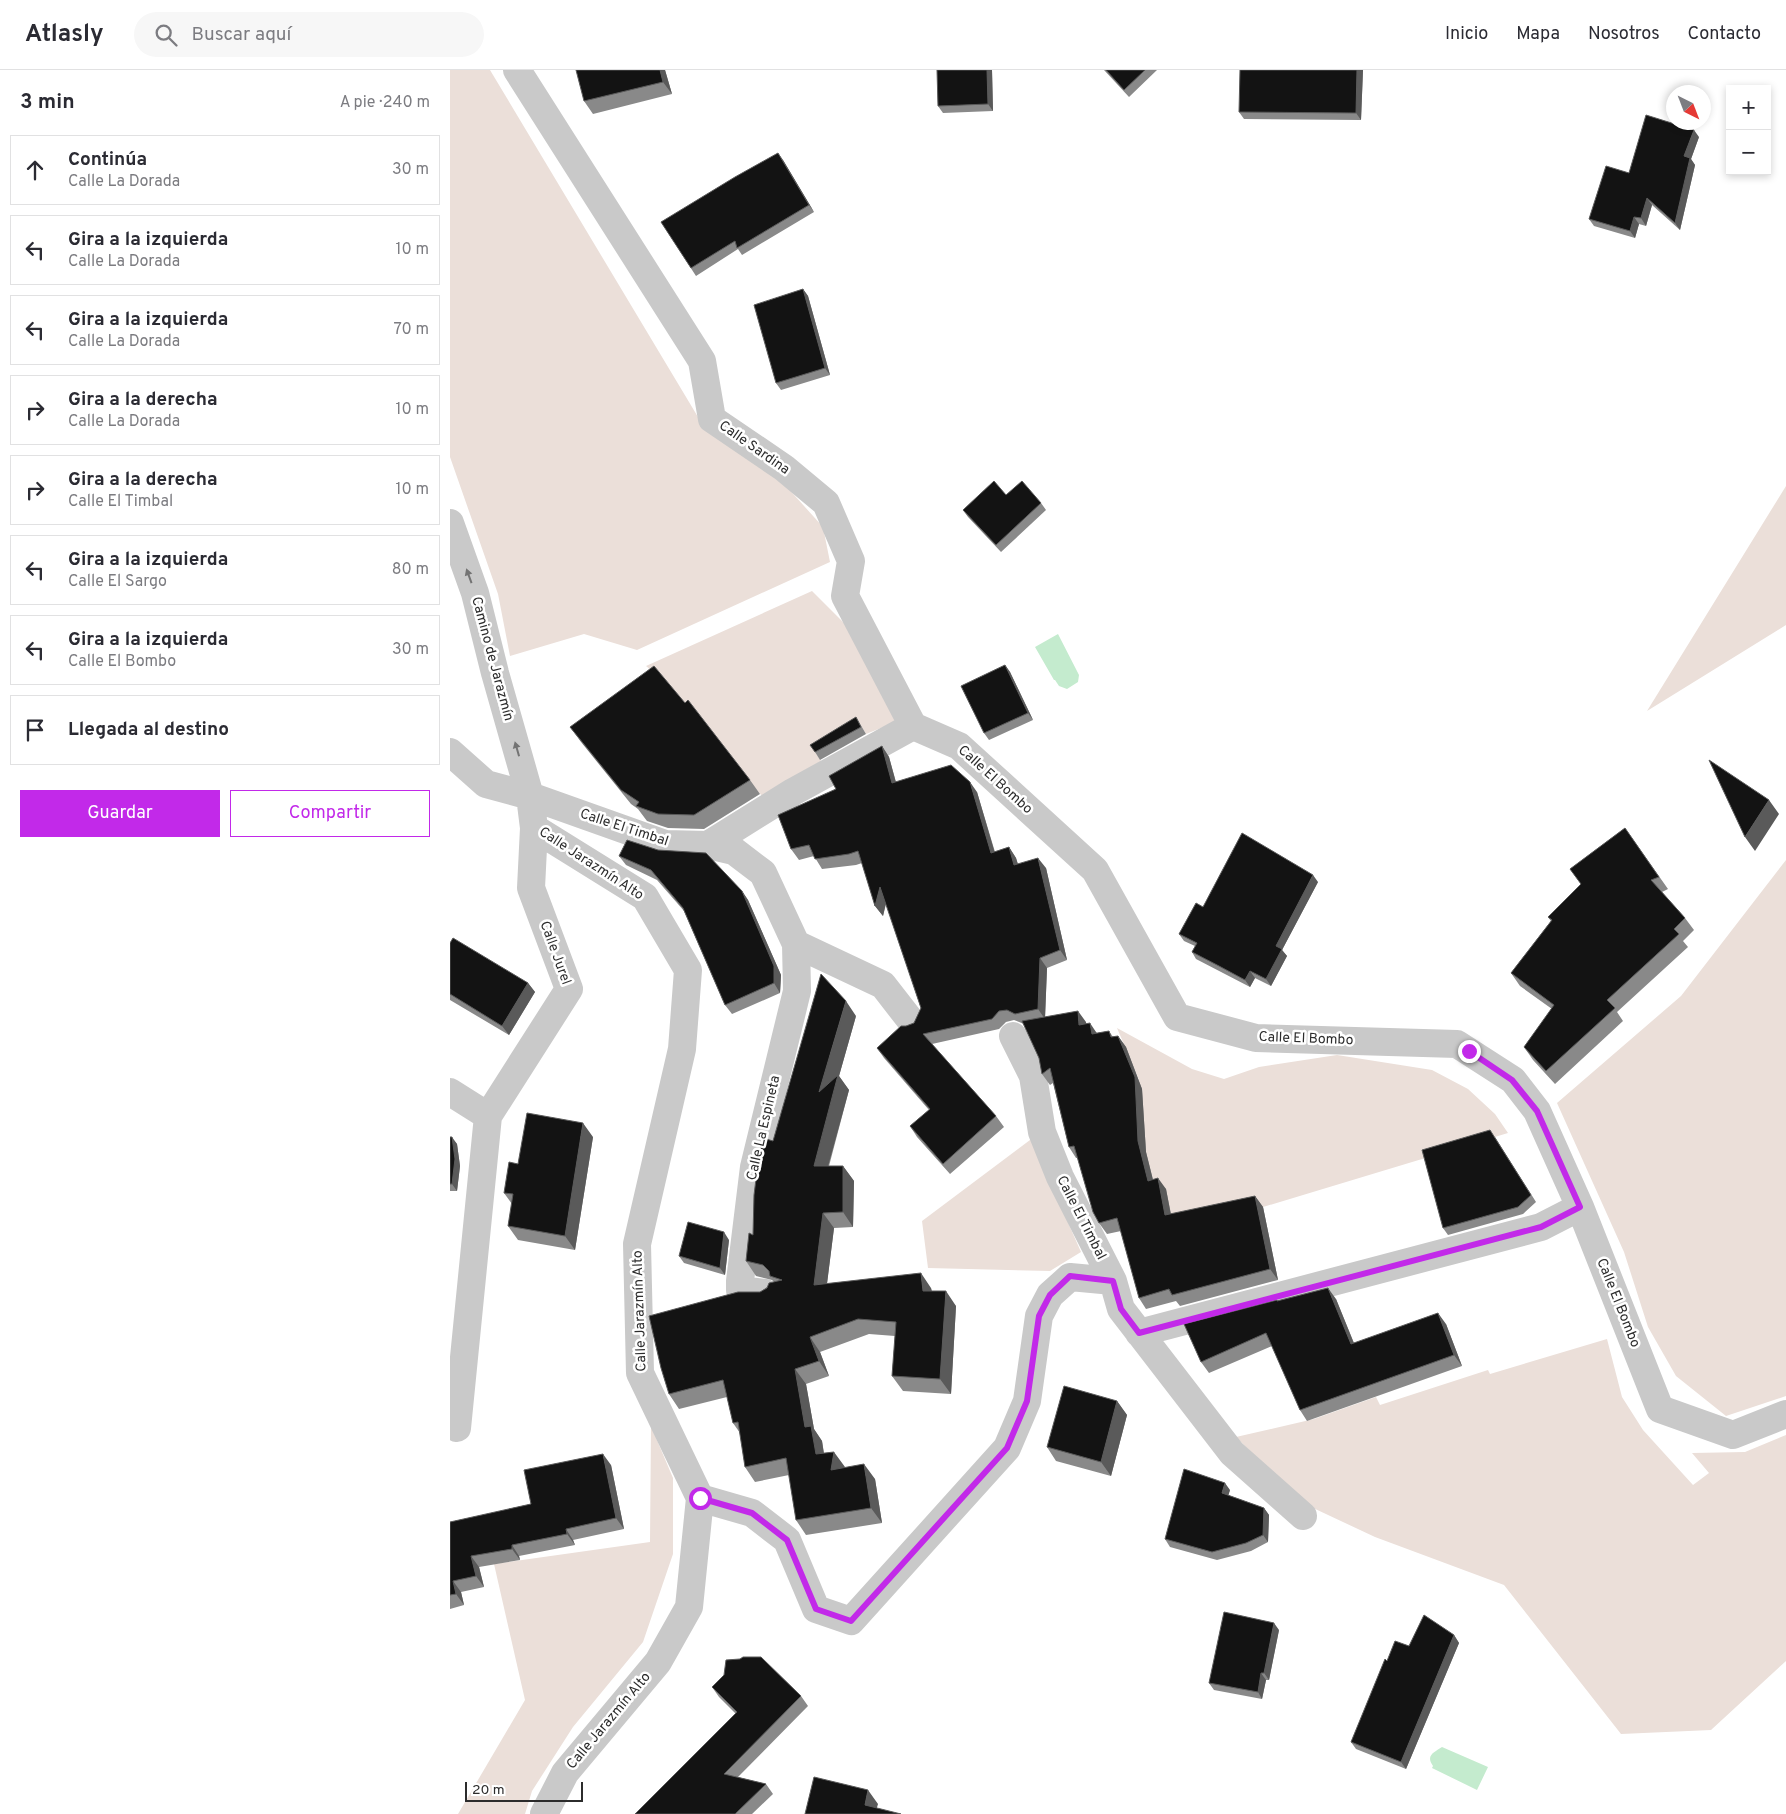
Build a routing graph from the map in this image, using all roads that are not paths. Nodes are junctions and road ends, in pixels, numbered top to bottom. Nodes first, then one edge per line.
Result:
1 (517, 70) edge
2 (450, 523) edge
3 (913, 726) junction
4 (450, 752) edge
5 (530, 796) junction
6 (534, 828) junction
7 (708, 845) junction
8 (796, 944) junction
9 (911, 1021) dead end
10 (1013, 1036) dead end
11 (450, 1092) edge
12 (488, 1116) junction
13 (1580, 1207) junction
14 (1113, 1281) junction
15 (765, 1292) edge
16 (1139, 1333) junction
17 (1786, 1414) edge
18 (458, 1428) dead end
19 (700, 1498) junction
20 (1303, 1516) dead end
21 (544, 1814) edge

1 - 3 street, Calle Sardina
5 -> 2 street, Camino de Jarazmín
3 - 7 street
3 - 13 street, Calle El Bombo
4 - 5 street, Calle El Timbal
5 - 6 street, Calle Jarazmín Alto
5 - 7 street, Calle El Timbal
6 - 12 street, Calle Jurel
6 - 19 street, Calle Jarazmín Alto
7 - 8 street, Calle El Timbal
8 - 9 street
8 - 15 street, Calle La Espineta
10 - 14 street, Calle El Timbal
11 - 12 street
12 - 18 street, Calle Jurel
13 - 16 street
13 - 17 street, Calle El Bombo
14 - 16 street, Calle El Timbal
14 - 19 street
16 - 20 street, Calle El Timbal
19 - 21 street, Calle Jarazmín Alto

